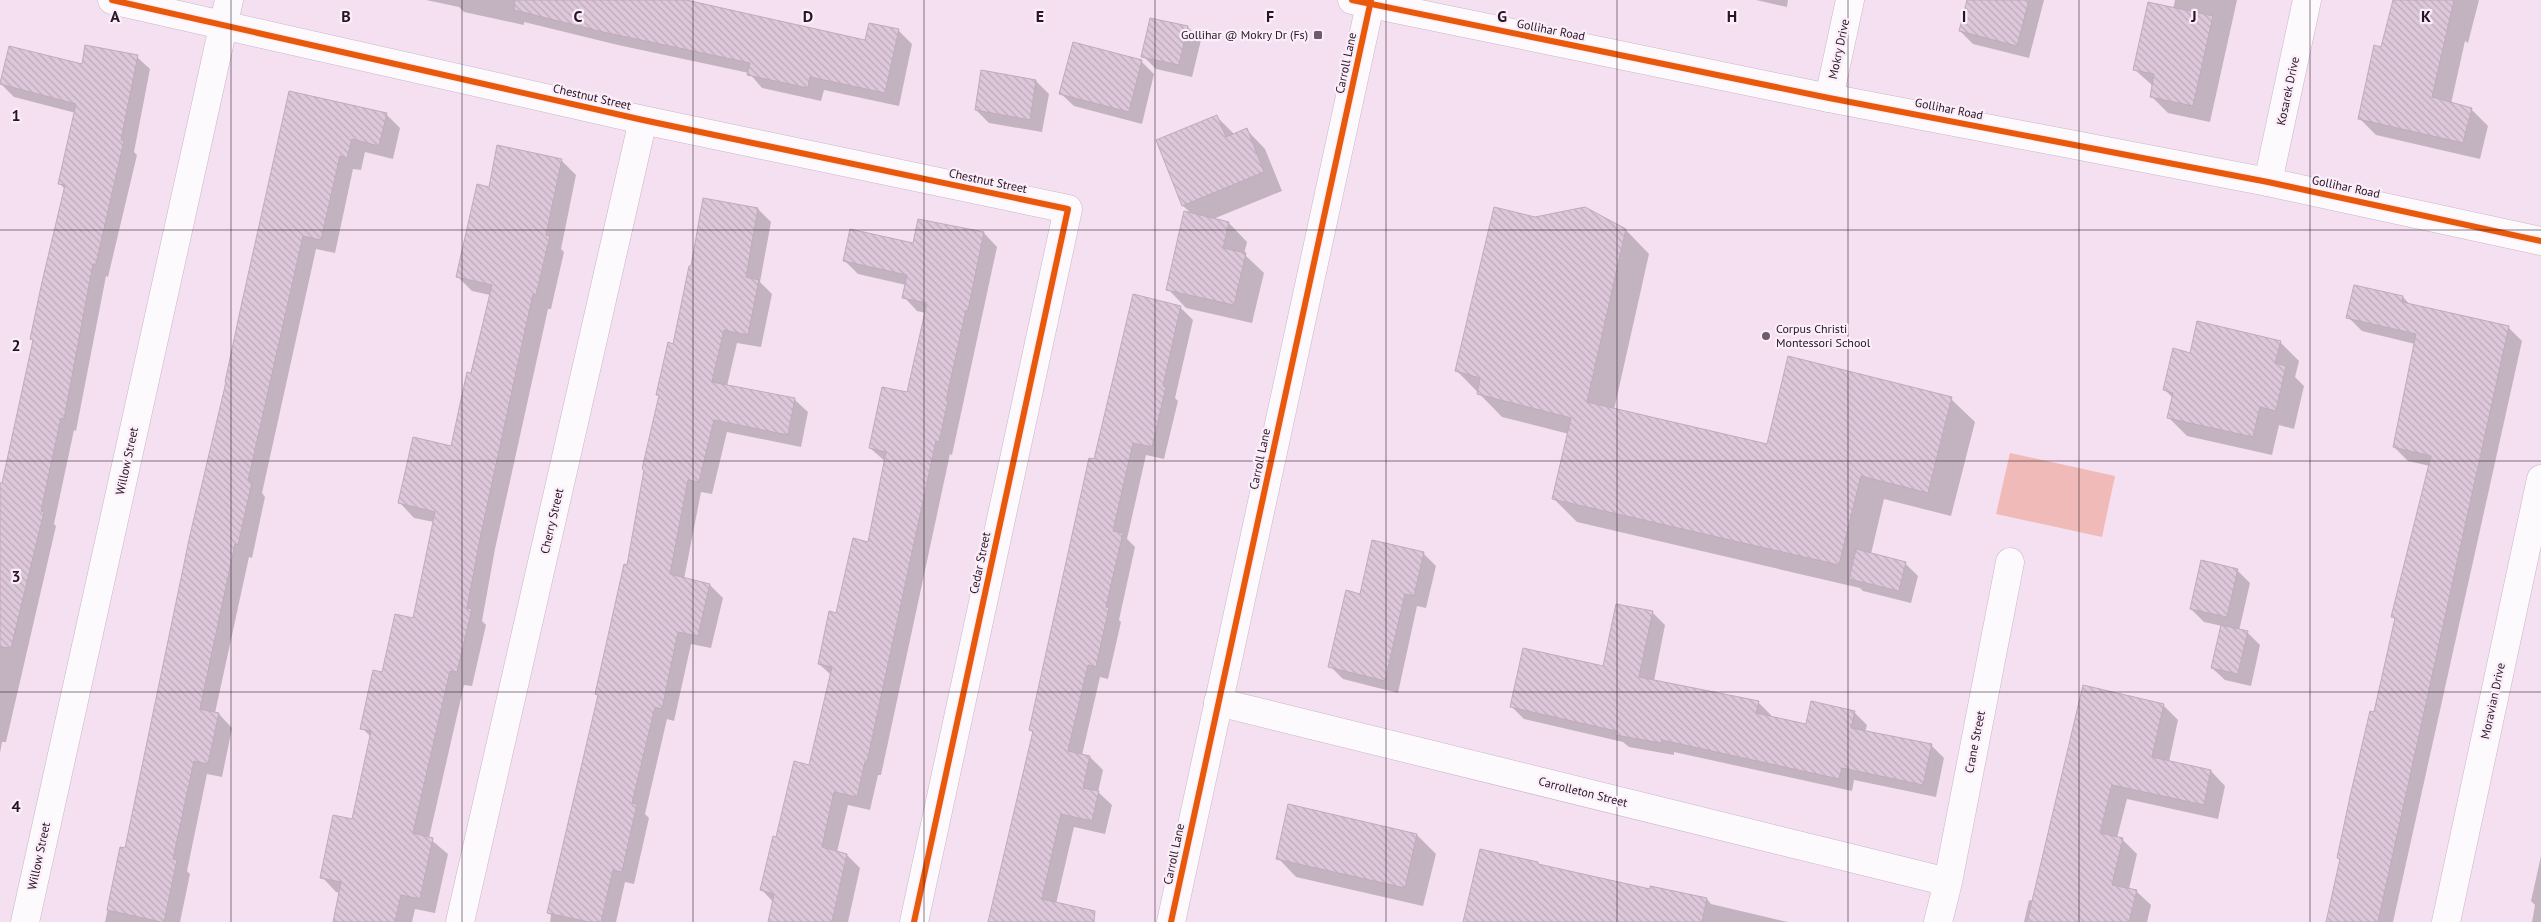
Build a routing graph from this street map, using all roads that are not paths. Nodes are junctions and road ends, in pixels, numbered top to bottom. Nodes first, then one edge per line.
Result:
1 (112, 0) edge
2 (1850, 0) edge
3 (2307, 0) edge
4 (1364, 1) edge
5 (226, 12) edge
6 (1829, 98) junction
7 (642, 120) junction
8 (2268, 182) junction
9 (1068, 209) joint
10 (2541, 241) edge
11 (2541, 479) edge
12 (2010, 562) dead end
13 (1218, 702) junction
14 (1948, 882) junction
15 (25, 922) edge
16 (460, 922) edge
17 (914, 922) edge
18 (1171, 922) edge
19 (1938, 922) edge
20 (2446, 922) edge

1 - 5 street, Chestnut Street
2 - 6 street, Mokry Drive
3 - 8 street, Kosarek Drive
4 - 6 street, Gollihar Road
4 - 13 street, Carroll Lane
5 - 7 street, Chestnut Street
5 - 15 street, Willow Street
6 - 8 street, Gollihar Road
7 - 9 street, Chestnut Street
7 - 16 street, Cherry Street
8 - 10 street, Gollihar Road
9 - 17 street, Cedar Street
11 - 20 street, Moravian Drive
12 - 14 street, Crane Street
13 - 14 street, Carrolleton Street
13 - 18 street, Carroll Lane
14 - 19 street, Crane Street

